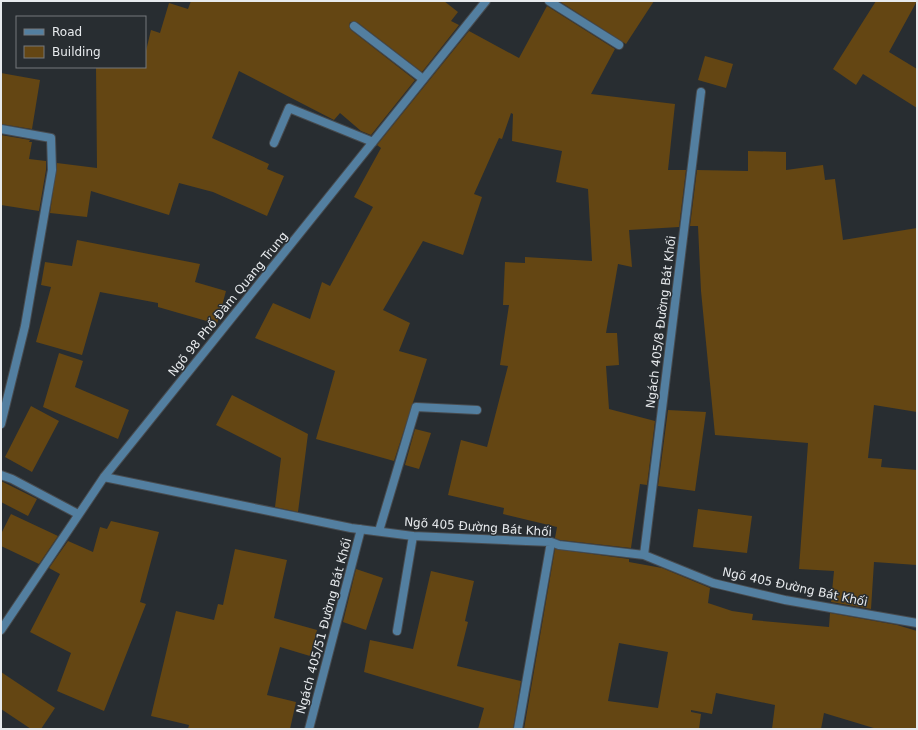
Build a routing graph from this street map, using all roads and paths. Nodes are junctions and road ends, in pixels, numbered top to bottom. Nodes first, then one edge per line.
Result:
1 (486, 1) edge
2 (548, 1) edge
3 (354, 26) dead end
4 (619, 45) dead end
5 (423, 79) junction
6 (701, 92) dead end
7 (1, 129) edge
8 (373, 142) junction
9 (274, 143) dead end
10 (477, 410) dead end
11 (1, 424) edge
12 (1, 475) edge
13 (104, 477) junction
14 (78, 514) junction
15 (361, 529) junction
16 (378, 531) junction
17 (413, 536) junction
18 (551, 542) junction
19 (644, 555) junction
20 (917, 623) edge
21 (1, 630) edge
22 (397, 631) dead end
23 (309, 729) edge
24 (518, 729) edge

1 - 5 street, Ngõ 98 Phố Đàm Quang Trung
2 - 4 street
3 - 5 street
5 - 8 street, Ngõ 98 Phố Đàm Quang Trung
6 - 19 street, Ngách 405/8 Đường Bát Khối
7 - 11 street
8 - 9 street
8 - 13 street, Ngõ 98 Phố Đàm Quang Trung
10 - 16 street
12 - 14 street
13 - 14 street, Ngõ 98 Phố Đàm Quang Trung
13 - 15 street, Ngõ 405 Đường Bát Khối
14 - 21 street, Ngõ 98 Phố Đàm Quang Trung
15 - 16 street, Ngõ 405 Đường Bát Khối
15 - 23 street, Ngách 405/51 Đường Bát Khối
16 - 17 street, Ngõ 405 Đường Bát Khối
17 - 18 street, Ngõ 405 Đường Bát Khối
17 - 22 street
18 - 19 street, Ngõ 405 Đường Bát Khối
18 - 24 street
19 - 20 street, Ngõ 405 Đường Bát Khối

